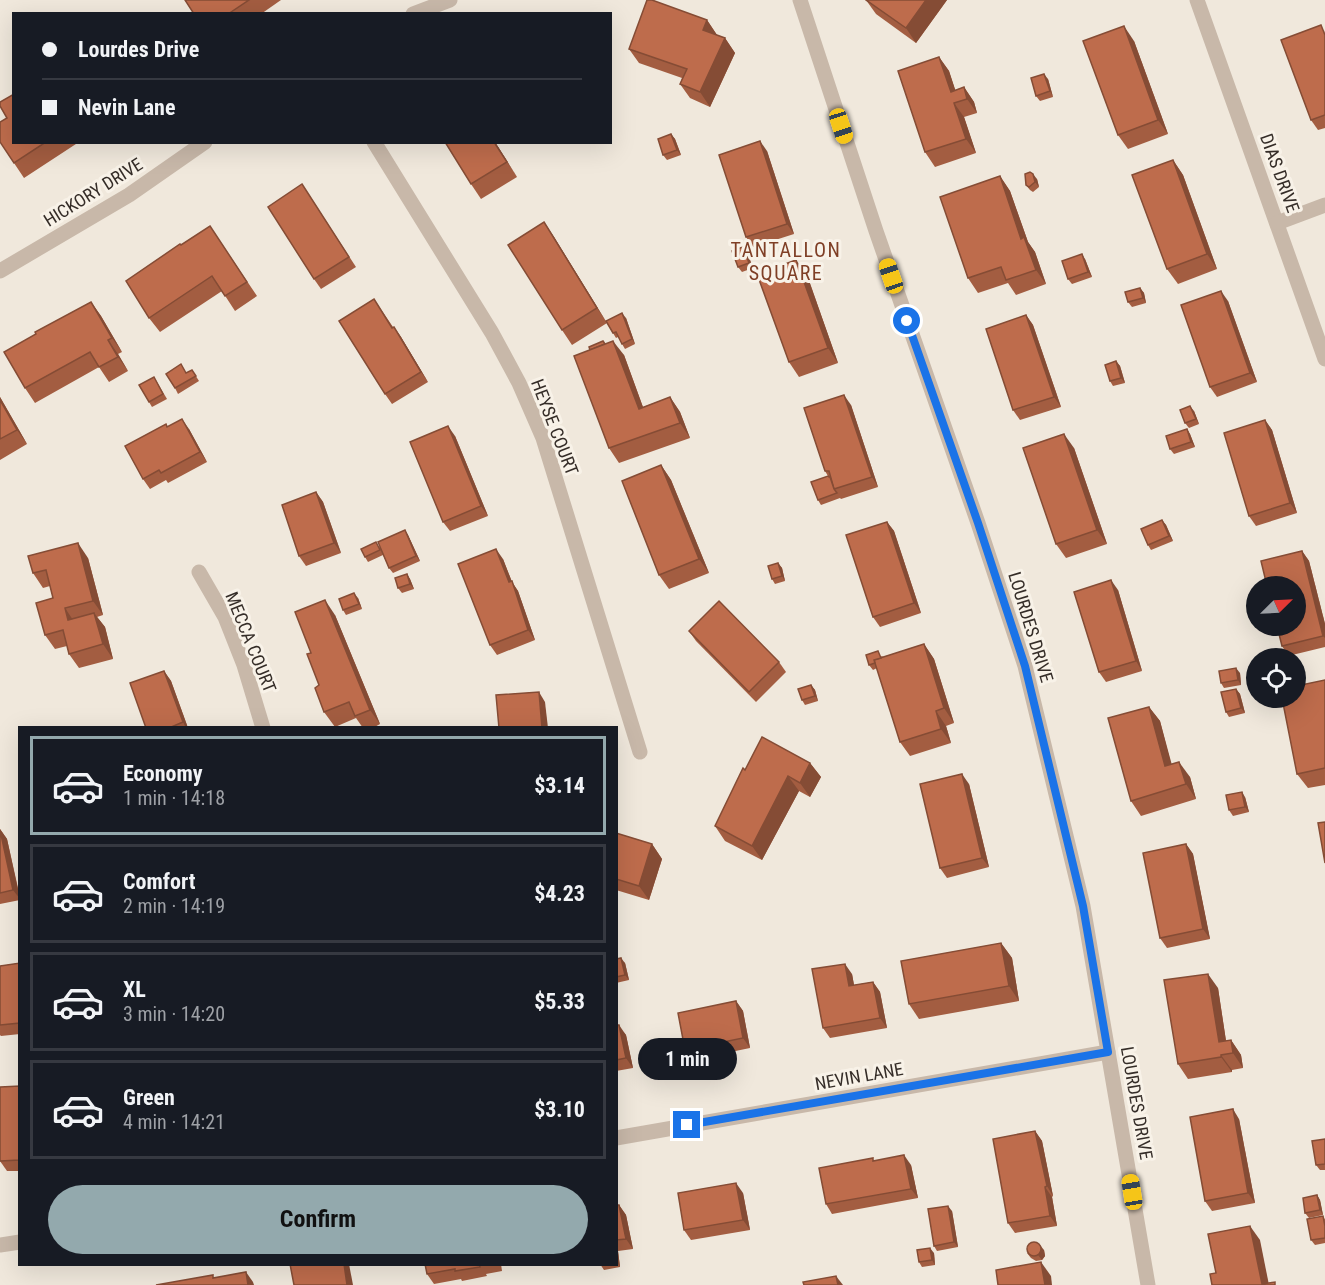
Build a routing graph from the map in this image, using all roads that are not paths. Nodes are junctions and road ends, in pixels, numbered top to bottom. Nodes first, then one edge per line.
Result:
1 (450, 0) edge
2 (800, 0) edge
3 (1197, 0) edge
4 (418, 12) edge
5 (202, 144) edge
6 (375, 144) edge
7 (1325, 205) edge
8 (1277, 224) junction
9 (0, 271) edge
10 (1325, 359) edge
11 (199, 572) dead end
12 (262, 726) edge
13 (640, 752) dead end
14 (1108, 1052) junction
15 (618, 1138) edge
16 (18, 1242) edge
17 (0, 1245) edge
18 (1148, 1285) edge

1 - 4 street
2 - 14 street, LOURDES DRIVE
3 - 8 street, DIAS DRIVE
5 - 9 street, HICKORY DRIVE
6 - 13 street, HEYSE COURT
7 - 8 street
8 - 10 street, DIAS DRIVE
11 - 12 street, MECCA COURT
14 - 15 street, NEVIN LANE
14 - 18 street, LOURDES DRIVE
16 - 17 street

